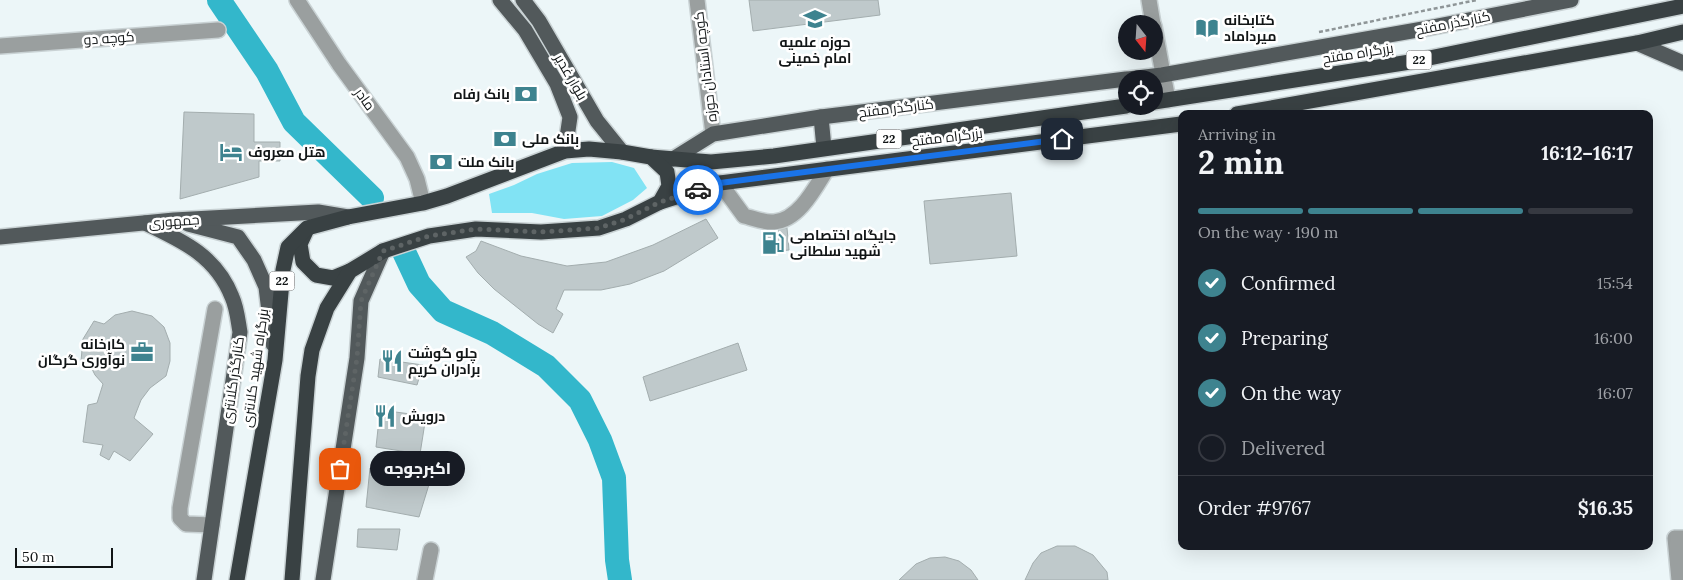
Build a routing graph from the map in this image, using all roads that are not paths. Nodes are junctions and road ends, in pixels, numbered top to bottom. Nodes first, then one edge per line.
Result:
1 (297, 0) edge
2 (500, 0) edge
3 (523, 0) edge
4 (697, 0) edge
5 (1149, 0) edge
6 (1571, 0) edge
7 (1683, 6) edge
8 (1152, 15) edge
9 (218, 30) dead end
10 (1683, 32) edge
11 (1638, 43) junction
12 (0, 46) edge
13 (1683, 63) edge
14 (1163, 74) edge
15 (1118, 80) edge
16 (1163, 101) edge
17 (1118, 107) edge
18 (1259, 110) edge
19 (821, 117) junction
20 (1178, 124) edge
21 (713, 134) junction
22 (824, 148) junction
23 (565, 151) junction
24 (622, 152) junction
25 (651, 157) junction
26 (673, 159) junction
27 (827, 169) junction
28 (720, 183) junction
29 (660, 202) junction
30 (422, 203) junction
31 (348, 217) junction
32 (174, 220) junction
33 (145, 223) junction
34 (307, 228) junction
35 (0, 237) edge
36 (383, 251) junction
37 (350, 271) junction
38 (215, 309) dead end
39 (275, 360) junction
40 (212, 525) junction
41 (1679, 538) edge
42 (431, 550) dead end
43 (240, 576) edge
44 (291, 577) edge
45 (204, 580) edge
46 (323, 580) edge
47 (425, 580) edge
48 (1679, 580) edge

1 - 30 street, مادر
2 - 23 main road, بلوار غدیر
3 - 24 main road, بلوار غدیر
4 - 21 street, کوچه استادان حوزه
5 - 8 street
6 - 14 main road, کنارگذر مفتح
7 - 16 highway, بزرگراه مفتح / 22
9 - 12 street, کوچه دو
10 - 11 highway, 22
11 - 13 main road
11 - 18 highway, 22
15 - 19 main road, کنارگذر مفتح
17 - 22 highway, بزرگراه مفتح / 22
19 - 21 main road, کنارگذر مفتح
19 - 22 main road
20 - 27 highway, بزرگراه مفتح / 22
21 - 26 main road, کنارگذر مفتح
22 - 26 highway, بزرگراه مفتح / 22
23 - 24 highway, 22
23 - 30 highway, 22
24 - 25 highway, 22
25 - 26 highway, بزرگراه مفتح / 22
25 - 29 highway
27 - 28 highway, بزرگراه مفتح / 22
27 - 28 street
28 - 29 highway, بزرگراه مفتح / 22
29 - 36 highway, 22
30 - 31 highway, 22
31 - 32 main road, جمهوری
31 - 34 highway, 22
32 - 33 main road, جمهوری
32 - 39 main road
33 - 35 main road, جمهوری
33 - 40 main road, کنارگذر کلانتری
34 - 37 highway
34 - 39 highway, بزرگراه شهید کلانتری / 22
36 - 37 highway, 22
36 - 46 main road
37 - 44 highway, 22
38 - 40 street
39 - 43 highway, بزرگراه شهید کلانتری / 22
40 - 45 main road, کنارگذر کلانتری
41 - 48 street
42 - 47 street

